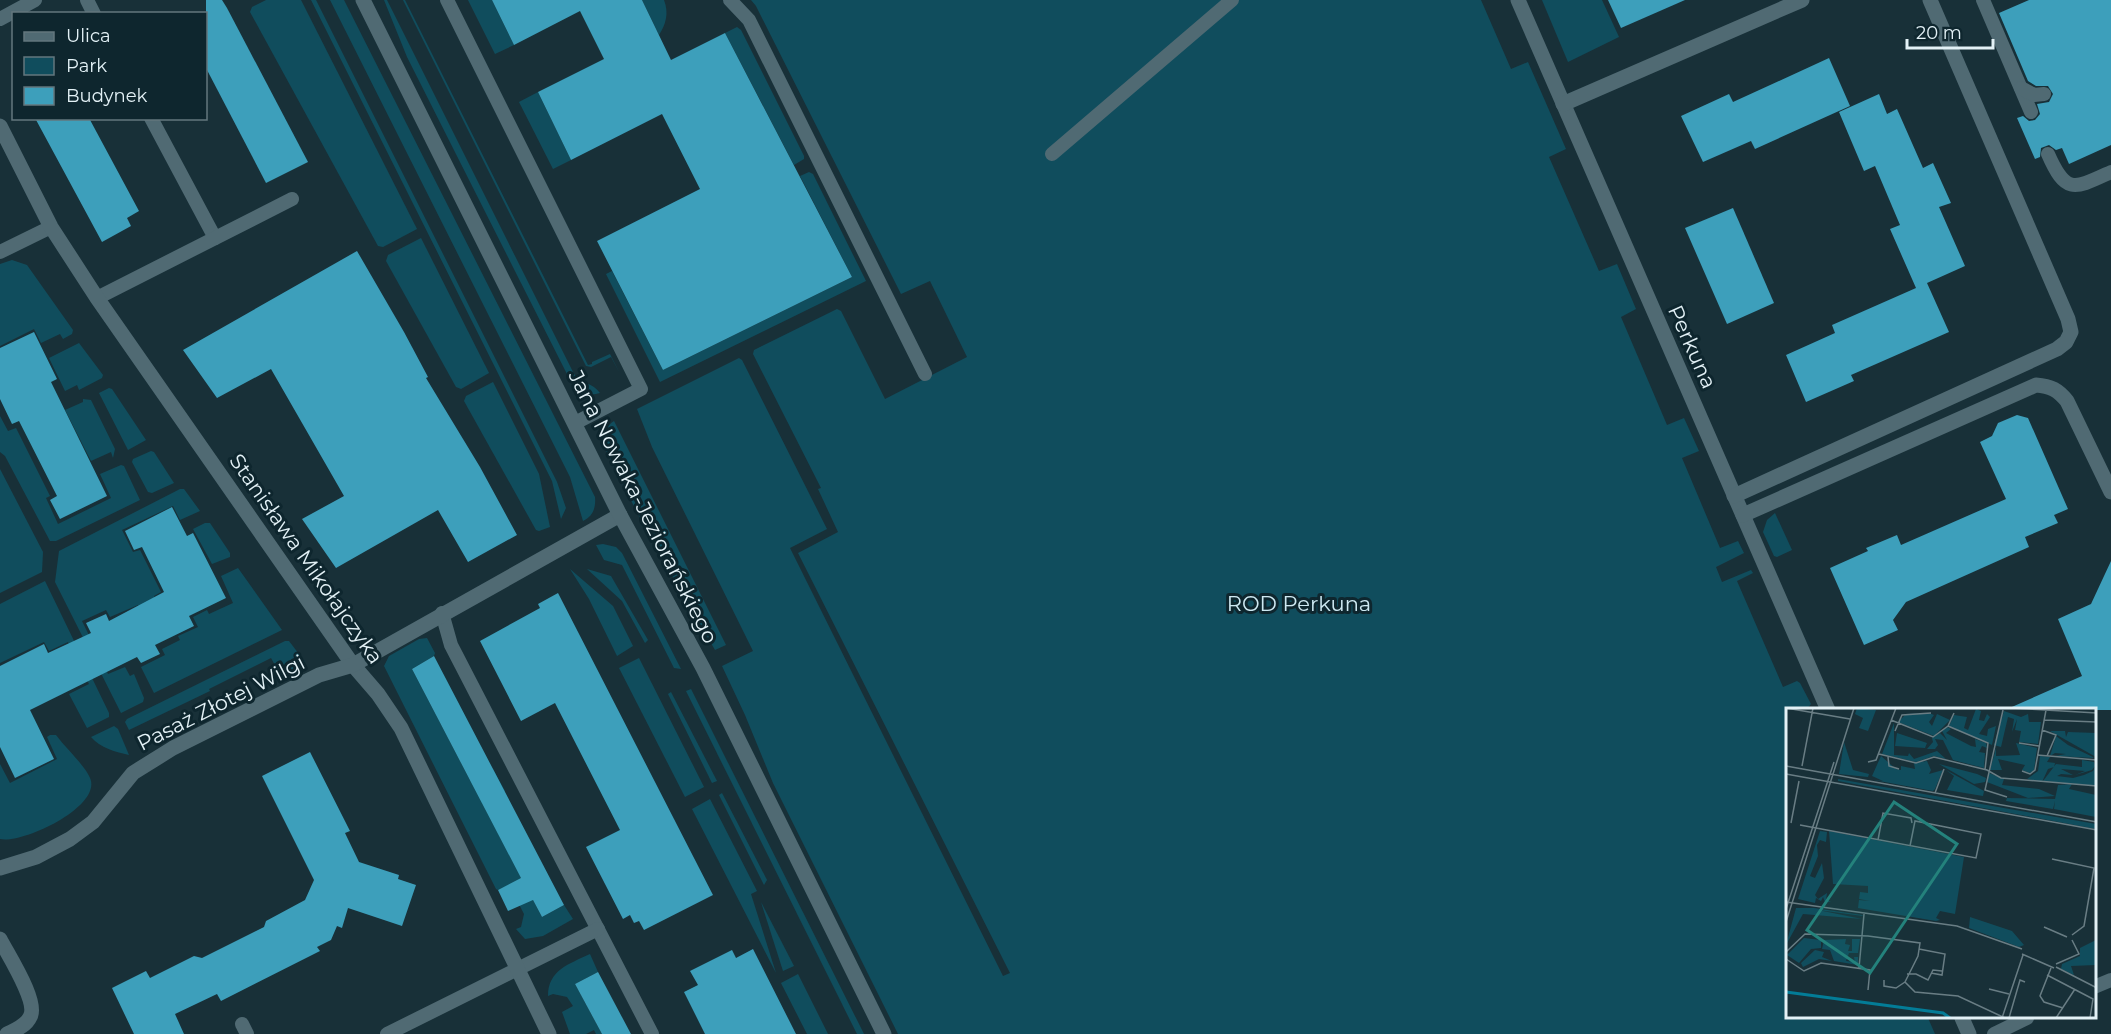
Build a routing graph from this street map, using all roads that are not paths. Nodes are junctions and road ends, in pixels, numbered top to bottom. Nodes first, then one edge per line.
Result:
1 (35, 0) edge
2 (363, 0) edge
3 (447, 0) edge
4 (730, 0) edge
5 (1232, 0) edge
6 (1518, 0) edge
7 (1802, 0) edge
8 (1930, 0) edge
9 (1983, 0) edge
10 (13, 12) edge
11 (2020, 88) junction
12 (2044, 94) dead end
13 (1563, 104) junction
14 (2031, 112) dead end
15 (152, 120) edge
16 (0, 126) edge
17 (1052, 154) dead end
18 (2048, 154) dead end
19 (2111, 172) edge
20 (292, 199) dead end
21 (51, 227) junction
22 (215, 238) junction
23 (0, 252) edge
24 (97, 298) junction
25 (925, 374) dead end
26 (575, 423) junction
27 (2111, 492) edge
28 (1734, 496) junction
29 (620, 515) junction
30 (1743, 515) junction
31 (441, 613) junction
32 (353, 665) junction
33 (1827, 708) edge
34 (0, 868) edge
35 (598, 929) junction
36 (0, 939) edge
37 (518, 970) junction
38 (2111, 980) edge
39 (2096, 986) edge
40 (1963, 1019) edge
41 (2023, 1019) edge
42 (7, 1034) edge
43 (387, 1034) edge
44 (549, 1034) edge
45 (652, 1034) edge
46 (884, 1034) edge
47 (1970, 1034) edge
48 (1994, 1034) edge

1 - 10 lane
2 - 26 street, Jana Nowaka-Jeziorańskiego
3 - 26 lane
4 - 25 lane
5 - 17 lane
6 - 13 street, Perkuna
7 - 13 street
8 - 28 street
9 - 11 lane
11 - 12 lane
11 - 14 lane
13 - 28 street, Perkuna
15 - 22 lane
16 - 21 street, Stanisława Mikołajczyka
18 - 19 lane
20 - 22 lane
21 - 23 lane
21 - 24 street, Stanisława Mikołajczyka
22 - 24 lane
24 - 32 street, Stanisława Mikołajczyka
26 - 29 street, Jana Nowaka-Jeziorańskiego
27 - 30 street
28 - 30 street, Perkuna
29 - 31 street, Pasaż Złotej Wilgi
29 - 46 street, Jana Nowaka-Jeziorańskiego
30 - 33 street, Perkuna
31 - 32 street, Pasaż Złotej Wilgi
31 - 35 lane
32 - 34 street, Pasaż Złotej Wilgi
32 - 37 street, Stanisława Mikołajczyka
35 - 37 lane
35 - 45 lane
36 - 42 street
37 - 43 lane
37 - 44 street, Stanisława Mikołajczyka
38 - 39 lane
40 - 47 street
41 - 48 lane

